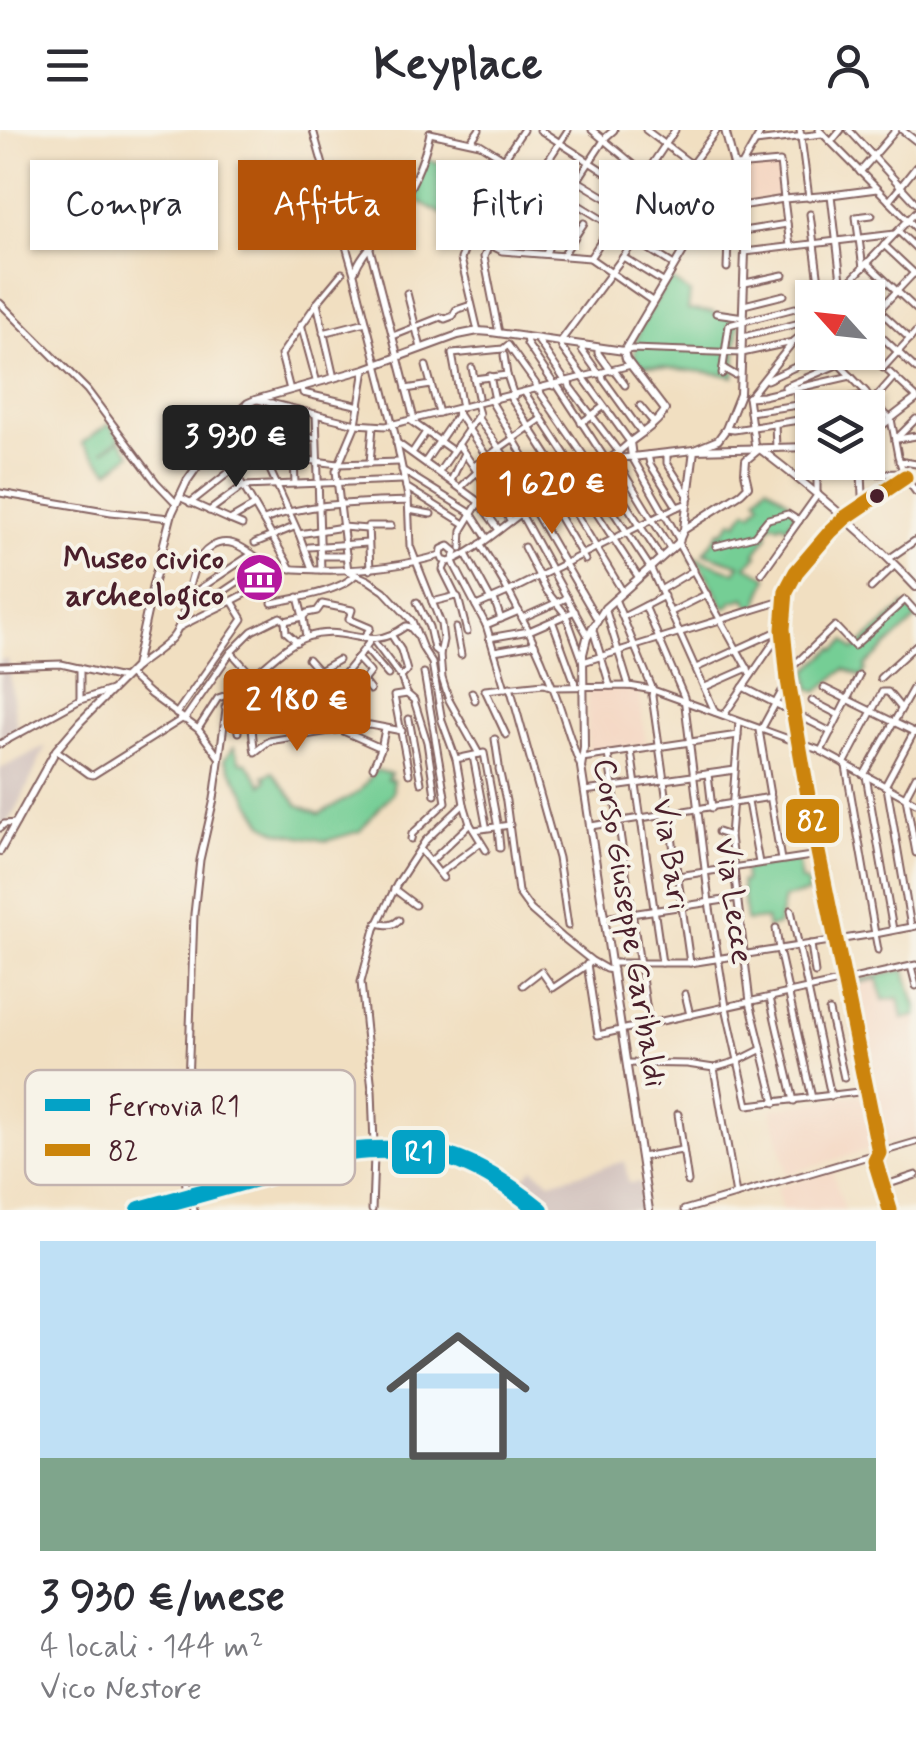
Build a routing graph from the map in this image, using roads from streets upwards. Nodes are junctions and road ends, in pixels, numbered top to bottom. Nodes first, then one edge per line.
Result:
1 (313, 130) edge
2 (478, 130) edge
3 (523, 130) edge
4 (540, 130) edge
5 (568, 130) edge
6 (592, 130) edge
7 (614, 130) edge
8 (646, 130) edge
9 (674, 130) edge
10 (717, 130) edge
11 (725, 130) edge
12 (762, 130) edge
13 (778, 130) edge
14 (841, 130) edge
15 (850, 130) edge
16 (899, 130) edge
17 (430, 132) edge
18 (821, 132) edge
19 (800, 134) edge
20 (605, 139) junction
21 (779, 139) junction
22 (472, 141) junction
23 (916, 141) edge
24 (755, 142) junction
25 (831, 142) junction
26 (559, 143) junction
27 (665, 144) junction
28 (874, 156) junction
29 (504, 159) joint
30 (548, 160) edge
31 (629, 160) edge
32 (655, 160) edge
33 (686, 160) edge
34 (696, 160) edge
35 (736, 160) edge
36 (742, 160) edge
37 (588, 164) junction
38 (751, 165) edge
39 (916, 167) edge
40 (599, 170) edge
41 (416, 172) edge
42 (860, 172) junction
43 (579, 178) edge
44 (902, 186) junction
45 (877, 189) junction
46 (831, 196) junction
47 (809, 198) junction
48 (784, 199) junction
49 (889, 201) junction
50 (916, 203) edge
51 (751, 204) edge
52 (916, 212) edge
53 (810, 214) dead end
54 (872, 215) dead end
55 (908, 220) junction
56 (584, 223) dead end
57 (787, 224) junction
58 (916, 228) edge
59 (751, 229) edge
60 (896, 232) junction
61 (859, 238) junction
62 (836, 239) junction
63 (813, 243) junction
64 (884, 245) junction
65 (599, 246) edge
66 (790, 246) junction
67 (916, 248) edge
68 (368, 250) edge
69 (371, 250) edge
70 (464, 250) edge
71 (487, 250) edge
72 (500, 250) edge
73 (547, 250) edge
74 (630, 250) edge
75 (651, 250) edge
76 (682, 250) edge
77 (727, 250) edge
78 (745, 252) joint
79 (546, 254) junction
80 (563, 256) junction
81 (590, 258) junction
82 (624, 258) junction
83 (674, 264) junction
84 (865, 266) junction
85 (728, 268) dead end
86 (342, 273) dead end
87 (915, 273) edge
88 (354, 274) junction
89 (612, 274) junction
90 (783, 275) dead end
91 (819, 280) edge
92 (841, 280) edge
93 (851, 280) edge
94 (663, 282) junction
95 (745, 283) junction
96 (896, 291) junction
97 (407, 293) dead end
98 (784, 295) dead end
99 (652, 301) junction
100 (0, 303) edge
101 (317, 303) junction
102 (885, 303) edge
103 (472, 304) junction
104 (744, 305) junction
105 (794, 308) dead end
106 (916, 310) edge
107 (716, 314) dead end
108 (885, 316) edge
109 (744, 319) junction
110 (366, 322) junction
111 (302, 324) junction
112 (795, 324) edge
113 (416, 326) junction
114 (478, 331) junction
115 (916, 332) edge
116 (324, 333) junction
117 (499, 334) junction
118 (393, 336) junction
119 (526, 337) junction
120 (743, 337) junction
121 (537, 339) junction
122 (885, 339) edge
123 (910, 339) junction
124 (560, 342) junction
125 (793, 342) joint
126 (582, 345) junction
127 (422, 348) junction
128 (598, 348) junction
129 (505, 350) junction
130 (624, 351) junction
131 (726, 352) junction
132 (899, 352) junction
133 (742, 353) junction
134 (398, 357) junction
135 (377, 365) junction
136 (632, 365) junction
137 (426, 366) dead end
138 (795, 366) edge
139 (472, 368) dead end
140 (365, 369) junction
141 (916, 369) edge
142 (612, 370) junction
143 (826, 370) edge
144 (845, 370) edge
145 (889, 372) junction
146 (600, 374) junction
147 (507, 375) junction
148 (734, 375) dead end
149 (490, 376) junction
150 (851, 376) junction
151 (334, 378) junction
152 (584, 378) junction
153 (474, 379) junction
154 (764, 381) junction
155 (568, 382) junction
156 (317, 383) junction
157 (431, 384) junction
158 (555, 385) junction
159 (625, 385) dead end
160 (794, 385) junction
161 (302, 387) junction
162 (406, 388) junction
163 (740, 389) junction
164 (290, 390) junction
165 (539, 390) junction
166 (795, 390) edge
167 (860, 390) edge
168 (878, 390) edge
169 (525, 393) junction
170 (512, 396) junction
171 (748, 397) junction
172 (916, 399) edge
173 (255, 400) junction
174 (493, 400) junction
175 (477, 401) junction
176 (272, 403) junction
177 (795, 405) edge
178 (360, 406) junction
179 (604, 406) junction
180 (640, 406) dead end
181 (242, 408) junction
182 (459, 410) junction
183 (750, 412) junction
184 (439, 413) junction
185 (316, 414) junction
186 (592, 415) junction
187 (885, 415) edge
188 (477, 417) junction
189 (541, 419) junction
190 (891, 419) junction
191 (916, 419) edge
192 (412, 420) junction
193 (795, 421) edge
194 (581, 423) junction
195 (654, 423) junction
196 (356, 424) junction
197 (392, 424) junction
198 (775, 424) junction
199 (885, 424) edge
200 (372, 425) junction
201 (529, 427) junction
202 (752, 427) junction
203 (468, 430) junction
204 (426, 432) junction
205 (642, 432) junction
206 (724, 432) junction
207 (915, 436) edge
208 (316, 438) junction
209 (513, 438) junction
210 (216, 439) junction
211 (895, 440) junction
212 (440, 441) junction
213 (396, 442) junction
214 (630, 442) junction
215 (458, 444) junction
216 (916, 446) edge
217 (776, 448) junction
218 (795, 448) edge
219 (500, 449) junction
220 (726, 449) junction
221 (742, 449) junction
222 (757, 449) junction
223 (694, 450) junction
224 (262, 451) junction
225 (453, 452) junction
226 (412, 453) junction
227 (464, 453) junction
228 (667, 453) junction
229 (648, 455) junction
230 (294, 457) junction
231 (632, 457) junction
232 (488, 458) junction
233 (317, 460) junction
234 (746, 460) junction
235 (900, 461) junction
236 (400, 462) junction
237 (425, 462) junction
238 (604, 462) junction
239 (370, 463) junction
240 (338, 464) junction
241 (916, 464) edge
242 (513, 468) dead end
243 (234, 470) junction
244 (402, 470) junction
245 (476, 470) junction
246 (439, 472) junction
247 (795, 475) edge
248 (885, 475) edge
249 (905, 475) junction
250 (499, 477) dead end
251 (577, 478) junction
252 (801, 480) edge
253 (817, 480) edge
254 (862, 480) edge
255 (451, 481) junction
256 (318, 483) junction
257 (338, 483) junction
258 (295, 484) junction
259 (405, 484) junction
260 (277, 485) junction
261 (243, 486) junction
262 (564, 487) junction
263 (460, 488) junction
264 (916, 492) edge
265 (0, 493) edge
266 (818, 493) junction
267 (548, 496) junction
268 (177, 500) junction
269 (688, 500) junction
270 (408, 501) junction
271 (480, 502) junction
272 (190, 503) junction
273 (340, 504) junction
274 (254, 506) junction
275 (319, 506) junction
276 (863, 506) junction
277 (532, 507) junction
278 (677, 507) junction
279 (288, 510) junction
280 (409, 510) junction
281 (210, 511) junction
282 (431, 514) dead end
283 (471, 514) junction
284 (522, 514) junction
285 (665, 514) junction
286 (846, 517) junction
287 (170, 518) junction
288 (230, 520) junction
289 (264, 520) junction
290 (652, 520) junction
291 (511, 522) junction
292 (798, 522) junction
293 (242, 524) dead end
294 (465, 524) junction
295 (391, 526) dead end
296 (639, 526) junction
297 (295, 527) junction
298 (343, 528) junction
299 (367, 528) junction
300 (320, 530) junction
301 (499, 530) junction
302 (684, 530) junction
303 (627, 532) junction
304 (300, 534) junction
305 (272, 535) junction
306 (488, 538) junction
307 (614, 539) junction
308 (916, 540) edge
309 (679, 542) junction
310 (255, 543) dead end
311 (345, 543) junction
312 (368, 543) junction
313 (320, 546) junction
314 (477, 546) junction
315 (716, 546) dead end
316 (309, 547) dead end
317 (524, 547) dead end
318 (453, 548) junction
319 (596, 548) junction
320 (671, 550) junction
321 (464, 551) junction
322 (252, 554) junction
323 (440, 555) junction
324 (320, 556) junction
325 (346, 556) junction
326 (584, 557) junction
327 (661, 559) junction
328 (417, 562) junction
329 (450, 562) junction
330 (892, 562) junction
331 (266, 563) junction
332 (565, 564) junction
333 (288, 568) junction
334 (312, 569) junction
335 (651, 569) junction
336 (321, 570) junction
337 (370, 570) junction
338 (552, 570) junction
339 (694, 570) junction
340 (352, 573) junction
341 (762, 573) dead end
342 (540, 577) junction
343 (640, 578) junction
344 (916, 587) edge
345 (871, 588) dead end
346 (508, 592) junction
347 (623, 592) junction
348 (662, 593) junction
349 (187, 594) junction
350 (706, 594) junction
351 (456, 596) junction
352 (298, 597) junction
353 (567, 598) junction
354 (615, 598) junction
355 (492, 599) junction
356 (785, 600) junction
357 (232, 601) junction
358 (417, 602) dead end
359 (432, 602) junction
360 (556, 602) junction
361 (206, 603) dead end
362 (272, 603) dead end
363 (476, 606) junction
364 (645, 606) junction
365 (604, 608) junction
366 (575, 612) junction
367 (671, 612) junction
368 (916, 612) edge
369 (520, 614) junction
370 (566, 615) junction
371 (303, 617) junction
372 (623, 617) junction
373 (501, 619) junction
374 (597, 619) junction
375 (721, 619) junction
376 (285, 621) junction
377 (552, 622) junction
378 (486, 626) junction
379 (592, 627) junction
380 (178, 628) junction
381 (456, 628) dead end
382 (782, 629) junction
383 (530, 631) junction
384 (468, 632) dead end
385 (680, 632) junction
386 (416, 634) junction
387 (392, 636) junction
388 (588, 636) junction
389 (306, 637) junction
390 (489, 638) junction
391 (659, 638) junction
392 (370, 641) junction
393 (296, 642) junction
394 (535, 644) junction
395 (635, 645) junction
396 (916, 646) edge
397 (365, 648) junction
398 (737, 648) junction
399 (618, 651) junction
400 (231, 652) junction
401 (494, 652) junction
402 (461, 655) dead end
403 (601, 656) junction
404 (440, 657) junction
405 (357, 658) junction
406 (308, 659) dead end
407 (338, 660) dead end
408 (583, 662) junction
409 (432, 663) junction
410 (0, 666) edge
411 (80, 667) junction
412 (135, 667) junction
413 (696, 668) junction
414 (319, 671) junction
415 (750, 671) junction
416 (248, 672) junction
417 (424, 673) dead end
418 (388, 675) dead end
419 (787, 676) junction
420 (859, 676) dead end
421 (127, 677) junction
422 (402, 677) junction
423 (439, 678) junction
424 (880, 678) dead end
425 (340, 680) junction
426 (916, 682) edge
427 (580, 686) junction
428 (610, 686) junction
429 (629, 686) junction
430 (507, 687) junction
431 (553, 687) junction
432 (743, 687) junction
433 (704, 688) junction
434 (824, 688) dead end
435 (114, 689) junction
436 (370, 690) dead end
437 (446, 690) junction
438 (653, 690) junction
439 (230, 692) junction
440 (472, 692) dead end
441 (438, 693) junction
442 (406, 694) junction
443 (847, 699) junction
444 (80, 700) junction
445 (476, 700) dead end
446 (684, 701) junction
447 (812, 701) dead end
448 (776, 704) junction
449 (225, 707) junction
450 (901, 708) junction
451 (715, 712) junction
452 (793, 712) junction
453 (871, 712) junction
454 (840, 714) junction
455 (724, 716) junction
456 (181, 718) junction
457 (409, 719) dead end
458 (739, 722) junction
459 (892, 722) junction
460 (198, 729) junction
461 (385, 729) junction
462 (339, 730) junction
463 (760, 730) junction
464 (402, 731) junction
465 (238, 732) dead end
466 (831, 732) junction
467 (915, 732) edge
468 (506, 735) dead end
469 (738, 735) junction
470 (495, 740) dead end
471 (688, 742) junction
472 (798, 743) junction
473 (0, 744) edge
474 (660, 745) junction
475 (381, 748) junction
476 (56, 750) junction
477 (632, 751) junction
478 (821, 752) junction
479 (608, 754) junction
480 (478, 755) junction
481 (220, 758) junction
482 (456, 759) junction
483 (582, 763) junction
484 (845, 764) junction
485 (373, 767) dead end
486 (735, 770) junction
487 (409, 774) dead end
488 (708, 774) junction
489 (692, 776) junction
490 (865, 776) junction
491 (916, 776) edge
492 (665, 780) junction
493 (421, 784) dead end
494 (636, 784) junction
495 (886, 786) junction
496 (613, 787) junction
497 (585, 791) junction
498 (435, 794) dead end
499 (906, 797) junction
500 (772, 798) junction
501 (748, 802) junction
502 (916, 803) edge
503 (464, 804) junction
504 (732, 804) junction
505 (712, 808) junction
506 (697, 810) junction
507 (670, 814) junction
508 (642, 818) junction
509 (618, 821) junction
510 (16, 822) junction
511 (486, 825) dead end
512 (510, 826) junction
513 (591, 826) junction
514 (472, 827) junction
515 (0, 828) edge
516 (718, 832) dead end
517 (730, 836) junction
518 (411, 839) dead end
519 (480, 842) junction
520 (500, 848) dead end
521 (420, 849) junction
522 (486, 850) dead end
523 (0, 851) edge
524 (916, 853) edge
525 (818, 854) junction
526 (781, 860) junction
527 (430, 862) junction
528 (759, 863) junction
529 (734, 867) junction
530 (705, 872) junction
531 (678, 876) junction
532 (394, 889) junction
533 (738, 898) junction
534 (709, 902) junction
535 (414, 906) dead end
536 (682, 906) junction
537 (656, 910) junction
538 (791, 910) dead end
539 (632, 914) junction
540 (604, 918) junction
541 (399, 920) dead end
542 (377, 924) junction
543 (568, 926) dead end
544 (914, 926) edge
545 (776, 928) dead end
546 (893, 930) junction
547 (875, 934) junction
548 (835, 940) junction
549 (811, 944) junction
550 (798, 946) junction
551 (779, 950) junction
552 (878, 950) dead end
553 (745, 956) junction
554 (718, 959) junction
555 (690, 962) junction
556 (590, 963) junction
557 (662, 963) junction
558 (640, 964) junction
559 (913, 965) edge
560 (612, 966) junction
561 (815, 973) dead end
562 (844, 981) junction
563 (523, 985) dead end
564 (916, 986) edge
565 (808, 989) junction
566 (685, 994) dead end
567 (788, 994) junction
568 (770, 998) junction
569 (750, 1002) junction
570 (726, 1007) junction
571 (830, 1011) dead end
572 (690, 1015) junction
573 (649, 1024) junction
574 (622, 1030) junction
575 (834, 1033) junction
576 (818, 1037) junction
577 (761, 1049) junction
578 (738, 1060) junction
579 (627, 1063) junction
580 (714, 1068) junction
581 (189, 1070) edge
582 (844, 1078) dead end
583 (867, 1091) junction
584 (832, 1096) junction
585 (812, 1098) junction
586 (794, 1101) junction
587 (775, 1103) junction
588 (678, 1114) dead end
589 (916, 1142) edge
590 (374, 1145) dead end
591 (682, 1150) junction
592 (879, 1153) junction
593 (374, 1156) dead end
594 (641, 1157) junction
595 (916, 1176) edge
596 (688, 1182) dead end
597 (883, 1186) junction
598 (736, 1195) junction
599 (372, 1210) edge
600 (650, 1210) edge
601 (684, 1210) edge
602 (890, 1210) edge

1 - 88 street
2 - 22 street
3 - 29 street
4 - 26 street
5 - 26 street
6 - 20 street
7 - 20 street
8 - 27 street
9 - 27 street
10 - 34 street
11 - 35 street
12 - 24 street
13 - 21 street
14 - 25 street
15 - 28 street
16 - 23 street
16 - 28 street
17 - 22 street
17 - 41 street
18 - 19 street
18 - 25 street
19 - 21 street
19 - 47 street
20 - 31 street
20 - 37 street
21 - 24 street
22 - 29 street
24 - 36 street
25 - 42 street
26 - 30 street
26 - 37 street
27 - 32 street
27 - 33 street
28 - 42 street
28 - 44 street
37 - 40 street
37 - 43 street
38 - 48 street
39 - 44 street
42 - 45 street
44 - 49 street
44 - 50 street
45 - 46 street
45 - 49 street
46 - 47 street
46 - 62 street
47 - 48 street
48 - 51 street
48 - 57 street
49 - 55 street
52 - 55 street
53 - 63 street
54 - 61 street
55 - 58 street
55 - 60 street
56 - 80 street
57 - 59 street
57 - 66 street
60 - 61 street
60 - 64 street
60 - 67 street
61 - 62 street
61 - 84 street
62 - 63 street
62 - 92 street
63 - 66 street
63 - 91 street
64 - 84 street
64 - 87 street
65 - 81 street
66 - 78 street
68 - 88 street
69 - 118 street
70 - 103 street
71 - 117 street
72 - 79 street
73 - 79 street
74 - 82 street
75 - 83 street
76 - 83 street
77 - 85 street
78 - 95 street
79 - 80 street
80 - 81 street
81 - 89 street
82 - 89 street
82 - 94 street
83 - 94 street
84 - 93 street
84 - 96 street
86 - 101 street
87 - 96 street
88 - 110 street
89 - 99 street
89 - 124 street
90 - 95 street
94 - 99 street
95 - 104 street
96 - 102 street
96 - 106 street
97 - 113 street
98 - 104 street
99 - 130 street
100 - 268 street
101 - 111 street
101 - 116 street
103 - 113 street
103 - 114 street
104 - 109 street
105 - 109 street
107 - 109 street
108 - 123 street
109 - 120 street
109 - 131 street
110 - 116 street
110 - 135 street
111 - 156 street
111 - 164 street
112 - 120 street
113 - 118 street
113 - 127 street
114 - 117 street
114 - 127 street
115 - 123 street
116 - 151 street
117 - 119 street
118 - 134 street
119 - 121 street
119 - 158 street
120 - 133 street
121 - 124 street
121 - 155 street
122 - 132 street
123 - 132 street
124 - 126 street
124 - 152 street
125 - 133 street
125 - 154 street
126 - 128 street
126 - 146 street
127 - 134 street
128 - 130 street
128 - 142 street
129 - 147 street
129 - 165 street
129 - 182 street
130 - 131 street
130 - 136 street
131 - 133 street
131 - 148 street
132 - 141 street
132 - 145 street
133 - 163 street
134 - 135 street
134 - 162 street
135 - 140 street
135 - 197 street
136 - 142 street
136 - 195 street
137 - 157 street
138 - 154 street
139 - 153 street
140 - 151 street
140 - 178 street
142 - 146 street
142 - 159 street
143 - 160 street
144 - 150 street
145 - 168 street
145 - 172 street
146 - 152 street
146 - 205 street
147 - 149 street
147 - 170 street
149 - 153 street
149 - 174 street
150 - 160 street
150 - 167 street
151 - 156 street
152 - 155 street
152 - 179 street
153 - 175 street
154 - 171 street
155 - 158 street
155 - 186 street
156 - 161 street
157 - 162 street
157 - 184 street
158 - 165 street
158 - 194 street
160 - 166 street
160 - 171 street
161 - 164 street
161 - 178 street
162 - 192 street
163 - 171 street
163 - 206 street
164 - 173 street
165 - 169 street
165 - 238 street
169 - 170 street
169 - 189 street
170 - 174 street
170 - 201 street
171 - 183 street
172 - 190 street
173 - 176 street
173 - 181 street
174 - 175 street
174 - 209 street
175 - 182 street
175 - 188 street
176 - 185 street
176 - 208 street
177 - 183 street
178 - 196 street
179 - 186 street
179 - 214 street
180 - 195 street
181 - 210 street
181 - 224 street
182 - 184 street
182 - 203 street
182 - 212 street
183 - 202 street
184 - 192 street
185 - 196 street
185 - 208 street
186 - 194 street
186 - 238 street
187 - 190 street
188 - 203 street
188 - 219 street
189 - 201 street
189 - 251 street
190 - 199 street
190 - 211 street
191 - 211 street
192 - 197 street
192 - 204 street
193 - 198 street
194 - 238 street
195 - 205 street
196 - 200 street
196 - 240 street
197 - 200 street
197 - 213 street
198 - 202 street
198 - 217 street
200 - 239 street
201 - 209 street
201 - 262 street
202 - 206 street
202 - 222 street
203 - 215 street
203 - 232 street
204 - 212 street
204 - 226 street
205 - 214 street
206 - 220 street
206 - 223 street
207 - 211 street
207 - 216 street
208 - 233 street
209 - 219 street
209 - 267 street
210 - 243 street
210 - 268 street
211 - 235 street
212 - 225 street
212 - 237 street
213 - 226 street
213 - 236 street
214 - 231 street
214 - 238 street
215 - 225 street
215 - 227 street
217 - 218 street
217 - 222 street
219 - 232 street
219 - 242 street
220 - 221 street
220 - 223 street
221 - 222 street
221 - 234 street
222 - 234 street
222 - 247 street
223 - 228 street
223 - 269 street
224 - 230 street
224 - 243 street
224 - 260 street
225 - 246 street
226 - 237 street
227 - 245 street
227 - 255 street
228 - 229 street
228 - 269 street
229 - 231 street
229 - 278 street
230 - 233 street
230 - 258 street
231 - 238 street
231 - 285 street
232 - 245 street
233 - 240 street
233 - 256 street
234 - 302 street
235 - 241 street
235 - 249 street
236 - 239 street
236 - 244 street
237 - 246 street
238 - 251 street
238 - 290 street
238 - 296 street
238 - 303 street
239 - 240 street
240 - 257 street
243 - 261 street
243 - 272 street
244 - 259 street
244 - 283 street
245 - 263 street
245 - 291 street
246 - 255 street
248 - 249 street
249 - 264 street
249 - 276 street
250 - 284 street
251 - 262 street
251 - 307 street
252 - 266 street
253 - 266 street
254 - 276 street
255 - 263 street
256 - 257 street
256 - 258 street
256 - 275 street
257 - 259 street
257 - 273 street
258 - 260 street
259 - 270 street
259 - 294 street
260 - 261 street
260 - 279 street
261 - 274 street
261 - 281 street
262 - 267 street
262 - 319 street
263 - 271 street
265 - 287 street
266 - 286 street
266 - 292 street
267 - 277 street
267 - 326 street
268 - 272 street
268 - 287 street
269 - 278 street
269 - 302 street
270 - 273 street
270 - 280 street
271 - 283 street
271 - 301 street
272 - 281 street
273 - 275 street
273 - 298 street
274 - 288 street
274 - 289 street
275 - 279 street
275 - 300 street
276 - 286 street
277 - 284 street
277 - 332 street
278 - 285 street
279 - 289 street
279 - 297 street
280 - 282 street
280 - 328 street
281 - 288 street
283 - 294 street
283 - 306 street
284 - 291 street
284 - 338 street
285 - 290 street
285 - 309 street
286 - 330 street
286 - 356 street
287 - 412 street
288 - 293 street
289 - 305 street
290 - 296 street
290 - 320 street
291 - 301 street
292 - 315 street
292 - 341 street
294 - 321 street
295 - 299 street
296 - 303 street
296 - 327 street
297 - 304 street
297 - 305 street
298 - 299 street
298 - 300 street
298 - 311 street
299 - 312 street
300 - 304 street
300 - 313 street
301 - 306 street
302 - 309 street
303 - 307 street
303 - 335 street
304 - 334 street
305 - 310 street
305 - 333 street
306 - 314 street
307 - 319 street
307 - 343 street
308 - 330 street
309 - 320 street
309 - 339 street
311 - 312 street
311 - 313 street
311 - 325 street
312 - 337 street
313 - 316 street
313 - 324 street
314 - 321 street
314 - 346 street, Corso Giuseppe Garibaldi
317 - 342 street
318 - 321 street
318 - 323 street
318 - 329 street
319 - 326 street
319 - 347 street
320 - 327 street
321 - 329 street
321 - 355 street
322 - 331 street
322 - 349 street
322 - 349 street
323 - 328 street
323 - 329 street
324 - 325 street
324 - 336 street
325 - 340 street
326 - 332 street
327 - 335 street
328 - 337 street
328 - 359 street
329 - 351 street
329 - 363 street
330 - 344 street
330 - 345 street
331 - 333 street
331 - 361 street
332 - 338 street
332 - 374 street
333 - 334 street
333 - 357 street
334 - 336 street
335 - 343 street
335 - 348 street
336 - 340 street
337 - 340 street
338 - 342 street
338 - 353 street
339 - 348 street
339 - 350 street
340 - 352 street
340 - 386 street
342 - 346 street
342 - 360 street
343 - 347 street
346 - 355 street
346 - 369 street, Corso Giuseppe Garibaldi
347 - 354 street
348 - 364 street
348 - 367 street
349 - 380 street
350 - 367 street
350 - 375 street
351 - 359 street
351 - 384 street
352 - 362 street
352 - 371 street
353 - 360 street
353 - 366 street
354 - 365 street
354 - 372 street
355 - 363 street
355 - 373 street
356 - 375 street
356 - 382 street
357 - 380 street
357 - 456 street
358 - 404 street
359 - 404 street
360 - 369 street
360 - 370 street
363 - 378 street
364 - 372 street
364 - 391 street, Via Lecce
365 - 374 street
365 - 399 street
366 - 370 street
366 - 388 street
367 - 385 street
368 - 419 street
369 - 373 street
369 - 383 street, Corso Giuseppe Garibaldi
370 - 377 street
370 - 408 street
371 - 376 street
371 - 389 street
371 - 392 street
372 - 395 street
373 - 378 street
374 - 379 street
375 - 385 street
375 - 398 street
376 - 393 street
376 - 400 street
377 - 383 street
377 - 427 street
378 - 390 street
379 - 388 street
379 - 403 street
380 - 412 street
381 - 402 street
382 - 398 street
382 - 415 street
382 - 419 street
383 - 390 street
383 - 394 street, Corso Giuseppe Garibaldi
385 - 391 street
385 - 413 street
386 - 387 street
386 - 409 street
387 - 392 street
387 - 422 street
388 - 408 street
389 - 392 street
389 - 393 street
390 - 401 street
391 - 395 street
391 - 446 street, Via Lecce
392 - 397 street
392 - 422 street
393 - 416 street
394 - 401 street
394 - 431 street, Corso Giuseppe Garibaldi
395 - 399 street
395 - 438 street
396 - 424 street
397 - 405 street
397 - 418 street
398 - 413 street
398 - 415 street
399 - 403 street
399 - 429 street
400 - 416 street
400 - 456 street
401 - 430 street
403 - 408 street
403 - 428 street
404 - 409 street
404 - 423 street
405 - 425 street
405 - 436 street
406 - 414 street
407 - 414 street
408 - 427 street
409 - 423 street
410 - 411 street
411 - 421 street
411 - 444 street
412 - 421 street
413 - 433 street
414 - 425 street
415 - 432 street
415 - 433 street
416 - 439 street
417 - 518 street
419 - 448 street
419 - 452 street
420 - 443 street
421 - 435 street
421 - 456 street
422 - 442 street
423 - 437 street
423 - 441 street
425 - 462 street
426 - 450 street
427 - 428 street
427 - 431 street
427 - 483 street
428 - 429 street
429 - 438 street
430 - 431 street
430 - 468 street
430 - 543 street
431 - 483 street, Corso Giuseppe Garibaldi
432 - 448 street
432 - 455 street
433 - 451 street
434 - 443 street
435 - 444 street
435 - 476 street
437 - 441 street
437 - 480 street
438 - 446 street
438 - 474 street
439 - 449 street
439 - 460 street
439 - 462 street
440 - 445 street
441 - 482 street
442 - 464 street
442 - 498 street
443 - 453 street
443 - 454 street
444 - 473 street
446 - 451 street
446 - 471 street, Via Lecce
447 - 454 street
448 - 452 street
448 - 463 street
449 - 465 street
449 - 481 street
450 - 453 street
450 - 459 street
451 - 455 street
452 - 466 street
452 - 472 street
453 - 459 street
453 - 484 street
454 - 466 street
455 - 458 street
456 - 460 street
456 - 476 street
457 - 493 street
458 - 463 street
458 - 469 street
459 - 467 street
459 - 490 street
460 - 481 street
461 - 462 street
461 - 464 street
461 - 475 street
462 - 475 street
463 - 472 street
463 - 500 street
464 - 487 street
466 - 478 street
467 - 495 street
469 - 471 street
469 - 486 street
470 - 512 street
471 - 474 street
471 - 489 street, Via Lecce
472 - 478 street
472 - 525 street
474 - 477 street
474 - 492 street
475 - 485 street
476 - 510 street
477 - 479 street
477 - 494 street, Via Bari
478 - 484 street
479 - 483 street
479 - 496 street
480 - 482 street
480 - 511 street
480 - 520 street
481 - 581 street
482 - 503 street
483 - 497 street, Corso Giuseppe Garibaldi
484 - 490 street
484 - 547 street
486 - 488 street
486 - 504 street
488 - 489 street
488 - 505 street
489 - 492 street
489 - 506 street, Via Lecce
490 - 495 street
490 - 546 street
491 - 499 street
492 - 494 street
492 - 507 street
494 - 496 street
494 - 508 street, Via Bari
495 - 499 street
495 - 544 street
496 - 497 street
496 - 509 street
497 - 513 street, Corso Giuseppe Garibaldi
499 - 502 street
499 - 524 street
500 - 501 street
500 - 526 street
501 - 504 street
501 - 528 street
503 - 514 street
503 - 521 street
504 - 505 street
504 - 517 street
505 - 506 street
506 - 507 street
506 - 530 street, Via Lecce
507 - 508 street
507 - 531 street
508 - 509 street
508 - 537 street, Via Bari
509 - 513 street
509 - 539 street
510 - 515 street
510 - 523 street
512 - 514 street
512 - 556 street
513 - 540 street, Corso Giuseppe Garibaldi
514 - 519 street
514 - 527 street
516 - 517 street
517 - 529 street
519 - 522 street
519 - 527 street
521 - 527 street
521 - 532 street
525 - 526 street
525 - 548 street
526 - 528 street
528 - 529 street
529 - 530 street
529 - 533 street
530 - 531 street
530 - 534 street, Via Lecce
531 - 536 street
532 - 535 street
532 - 542 street
533 - 534 street
533 - 553 street
534 - 536 street
534 - 554 street, Via Lecce
536 - 537 street
536 - 555 street
537 - 539 street
537 - 557 street, Via Bari
538 - 550 street
539 - 540 street
539 - 558 street
540 - 560 street, Corso Giuseppe Garibaldi
541 - 542 street
542 - 590 street
544 - 546 street
545 - 551 street
546 - 547 street
547 - 548 street
547 - 552 street
548 - 549 street
548 - 562 street
549 - 550 street
549 - 561 street
550 - 551 street
550 - 565 street
551 - 553 street
551 - 567 street
553 - 554 street
553 - 569 street
554 - 555 street
554 - 570 street, Via Lecce
555 - 557 street
556 - 560 street
556 - 563 street
556 - 574 street
557 - 558 street
558 - 560 street
558 - 573 street
559 - 562 street
559 - 564 street
560 - 574 street, Corso Giuseppe Garibaldi
562 - 565 street
562 - 583 street
565 - 567 street
565 - 576 street
566 - 572 street
567 - 568 street
567 - 585 street
568 - 569 street
568 - 586 street
569 - 570 street
569 - 577 street
570 - 572 street
570 - 578 street, Via Lecce
571 - 575 street
572 - 573 street
573 - 574 street
574 - 579 street, Corso Giuseppe Garibaldi
575 - 576 street
575 - 582 street
576 - 584 street
577 - 578 street
577 - 587 street
578 - 580 street
578 - 587 street, Via Lecce
579 - 580 street
579 - 594 street, Corso Giuseppe Garibaldi
580 - 598 street
583 - 584 street
583 - 592 street
584 - 585 street
585 - 586 street
586 - 587 street
588 - 591 street
589 - 592 street
591 - 594 street
591 - 596 street
592 - 597 street
592 - 598 street
593 - 599 street
594 - 600 street, Corso Giuseppe Garibaldi
595 - 597 street
597 - 602 street
598 - 601 street

